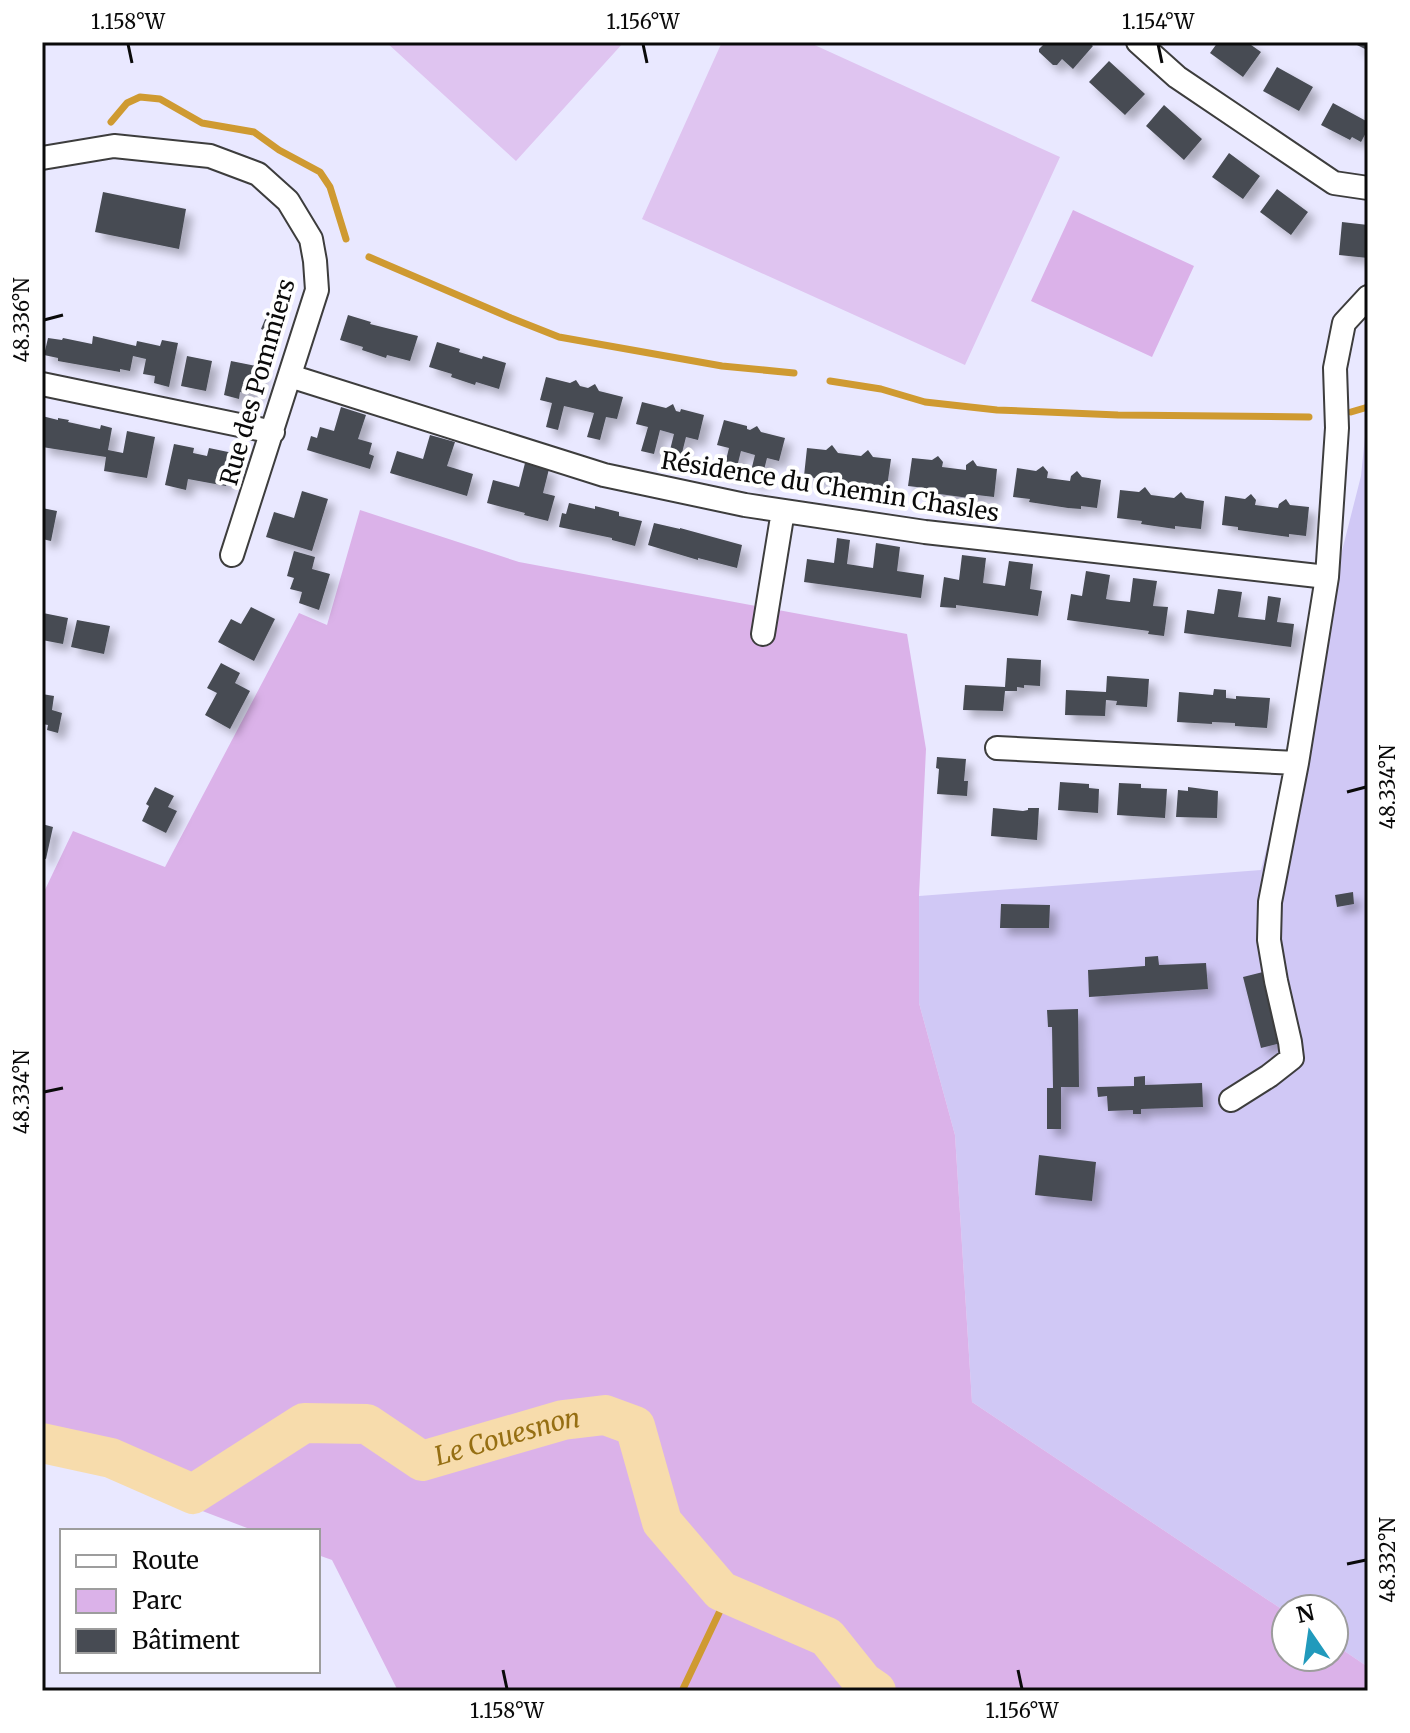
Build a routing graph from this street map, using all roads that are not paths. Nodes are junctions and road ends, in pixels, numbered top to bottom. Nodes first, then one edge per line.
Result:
1 (1138, 42) edge
2 (42, 158) edge
3 (1368, 188) edge
4 (1368, 297) edge
5 (290, 376) junction
6 (42, 384) edge
7 (273, 432) junction
8 (783, 511) junction
9 (232, 555) dead end
10 (1327, 577) junction
11 (763, 634) dead end
12 (997, 748) dead end
13 (1297, 763) junction
14 (1231, 1100) dead end

1 - 3 street
2 - 5 street, Rue des Pommiers
4 - 10 street
5 - 7 street, Rue des Pommiers
5 - 8 street, Résidence du Chemin Chasles
6 - 7 street
7 - 9 street, Rue des Pommiers
8 - 10 street, Résidence du Chemin Chasles
8 - 11 street
10 - 13 street
12 - 13 street
13 - 14 street

